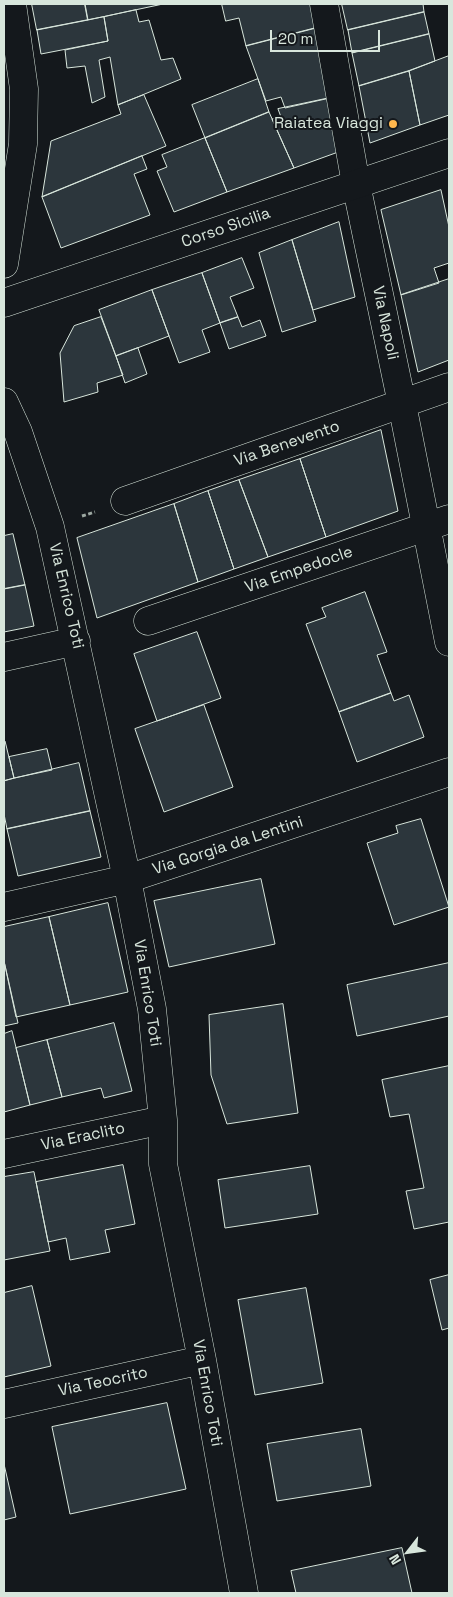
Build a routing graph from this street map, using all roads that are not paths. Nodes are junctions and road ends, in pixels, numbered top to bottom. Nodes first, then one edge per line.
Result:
1 (12, 4) edge
2 (324, 4) edge
3 (449, 153) edge
4 (356, 184) junction
5 (4, 264) edge
6 (4, 302) edge
7 (449, 387) edge
8 (4, 402) edge
9 (402, 404) junction
10 (11, 434) edge
11 (125, 501) dead end
12 (438, 523) edge
13 (148, 621) dead end
14 (76, 641) junction
15 (449, 642) edge
16 (4, 657) edge
17 (449, 772) edge
18 (127, 879) junction
19 (4, 907) edge
20 (163, 1120) junction
21 (4, 1154) edge
22 (202, 1360) junction
23 (4, 1404) edge
24 (244, 1593) edge

1 - 5 street
2 - 4 street, Via Napoli
3 - 4 street, Corso Sicilia
4 - 6 street, Corso Sicilia
4 - 9 street, Via Napoli
7 - 9 street, Via Benevento
8 - 10 street, Via Enrico Toti
9 - 11 street, Via Benevento
9 - 12 street, Via Napoli
10 - 14 street, Via Enrico Toti
12 - 13 street, Via Empedocle
12 - 15 street, Via Napoli
14 - 16 street
14 - 18 street, Via Enrico Toti
17 - 18 street, Via Gorgia da Lentini
18 - 19 street, Via Gorgia da Lentini
18 - 20 street, Via Enrico Toti
20 - 21 street, Via Eraclito
20 - 22 street, Via Enrico Toti
22 - 23 street, Via Teocrito
22 - 24 street, Via Enrico Toti

